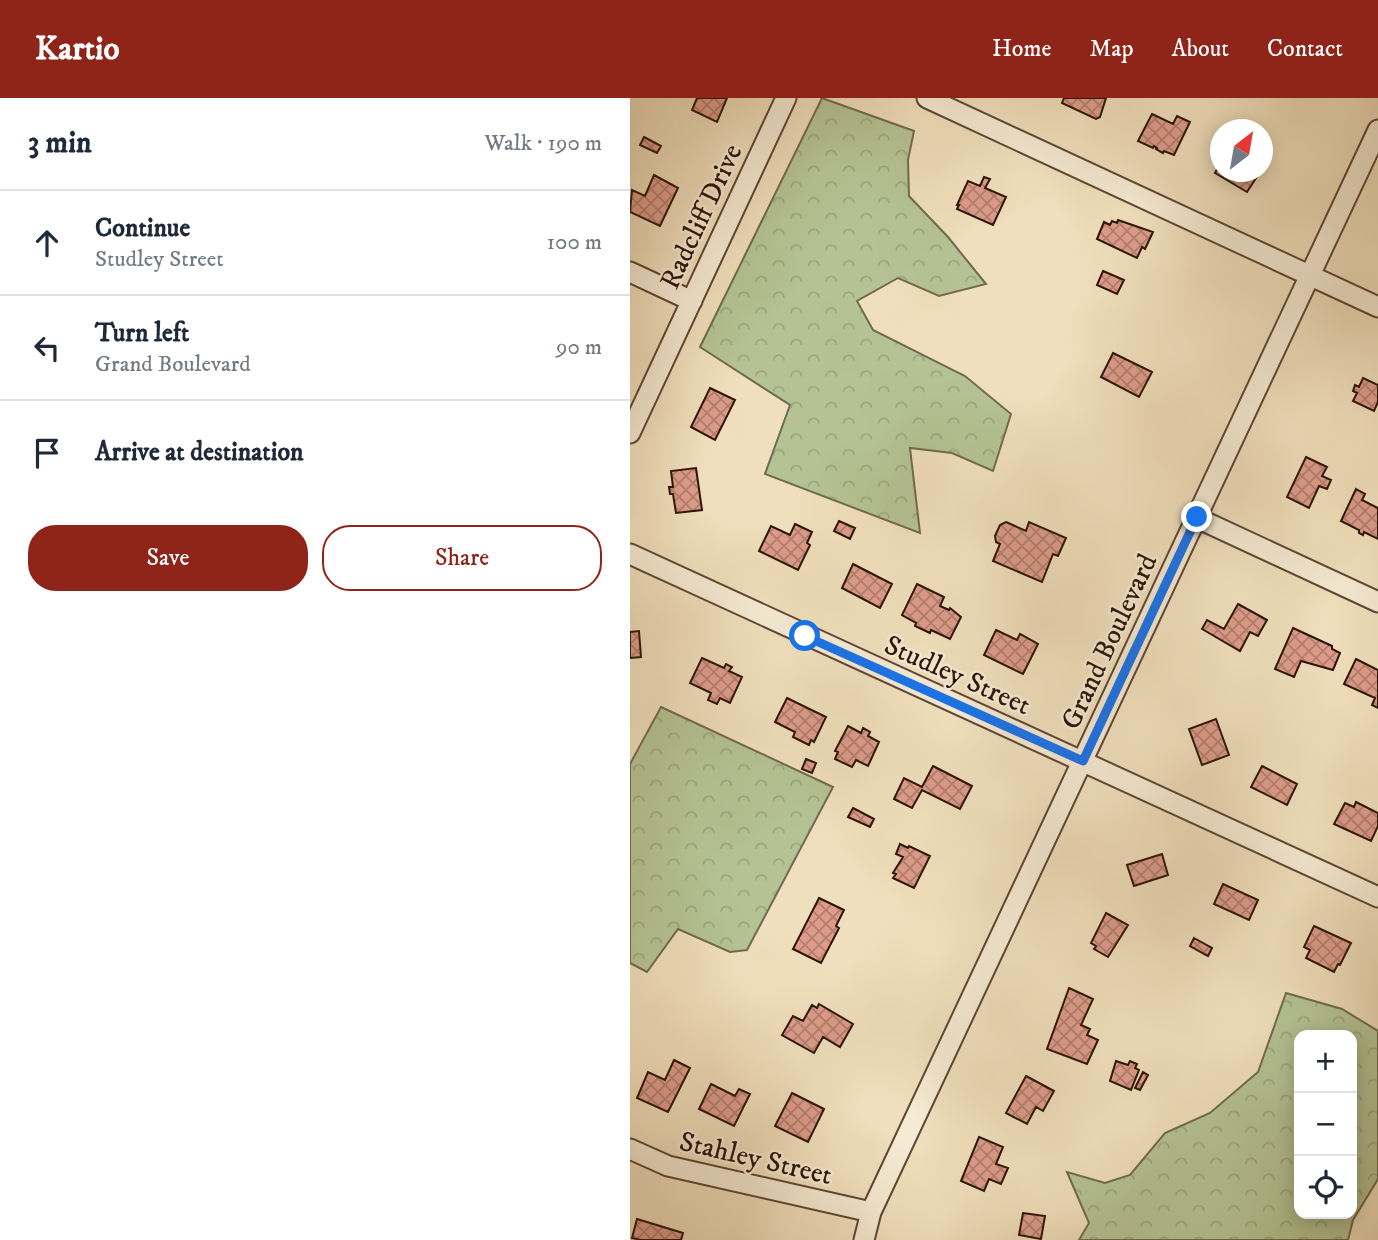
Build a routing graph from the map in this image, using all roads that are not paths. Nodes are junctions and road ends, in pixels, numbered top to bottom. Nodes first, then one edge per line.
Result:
1 (786, 98) edge
2 (927, 98) edge
3 (1378, 130) edge
4 (630, 272) edge
5 (1309, 275) junction
6 (692, 301) junction
7 (1378, 307) edge
8 (630, 433) edge
9 (1197, 517) junction
10 (630, 554) edge
11 (1378, 602) edge
12 (1083, 761) junction
13 (1378, 897) edge
14 (630, 1149) edge
15 (871, 1212) junction
16 (864, 1240) edge

1 - 6 street, Radcliff Drive
2 - 5 street
3 - 5 street, Grand Boulevard
4 - 6 street
5 - 7 street
5 - 9 street, Grand Boulevard
6 - 8 street, Radcliff Drive
9 - 11 street
9 - 12 street, Grand Boulevard
10 - 12 street, Studley Street
12 - 13 street, Studley Street
12 - 15 street, Grand Boulevard
14 - 15 street, Stahley Street
15 - 16 street, Grand Boulevard

